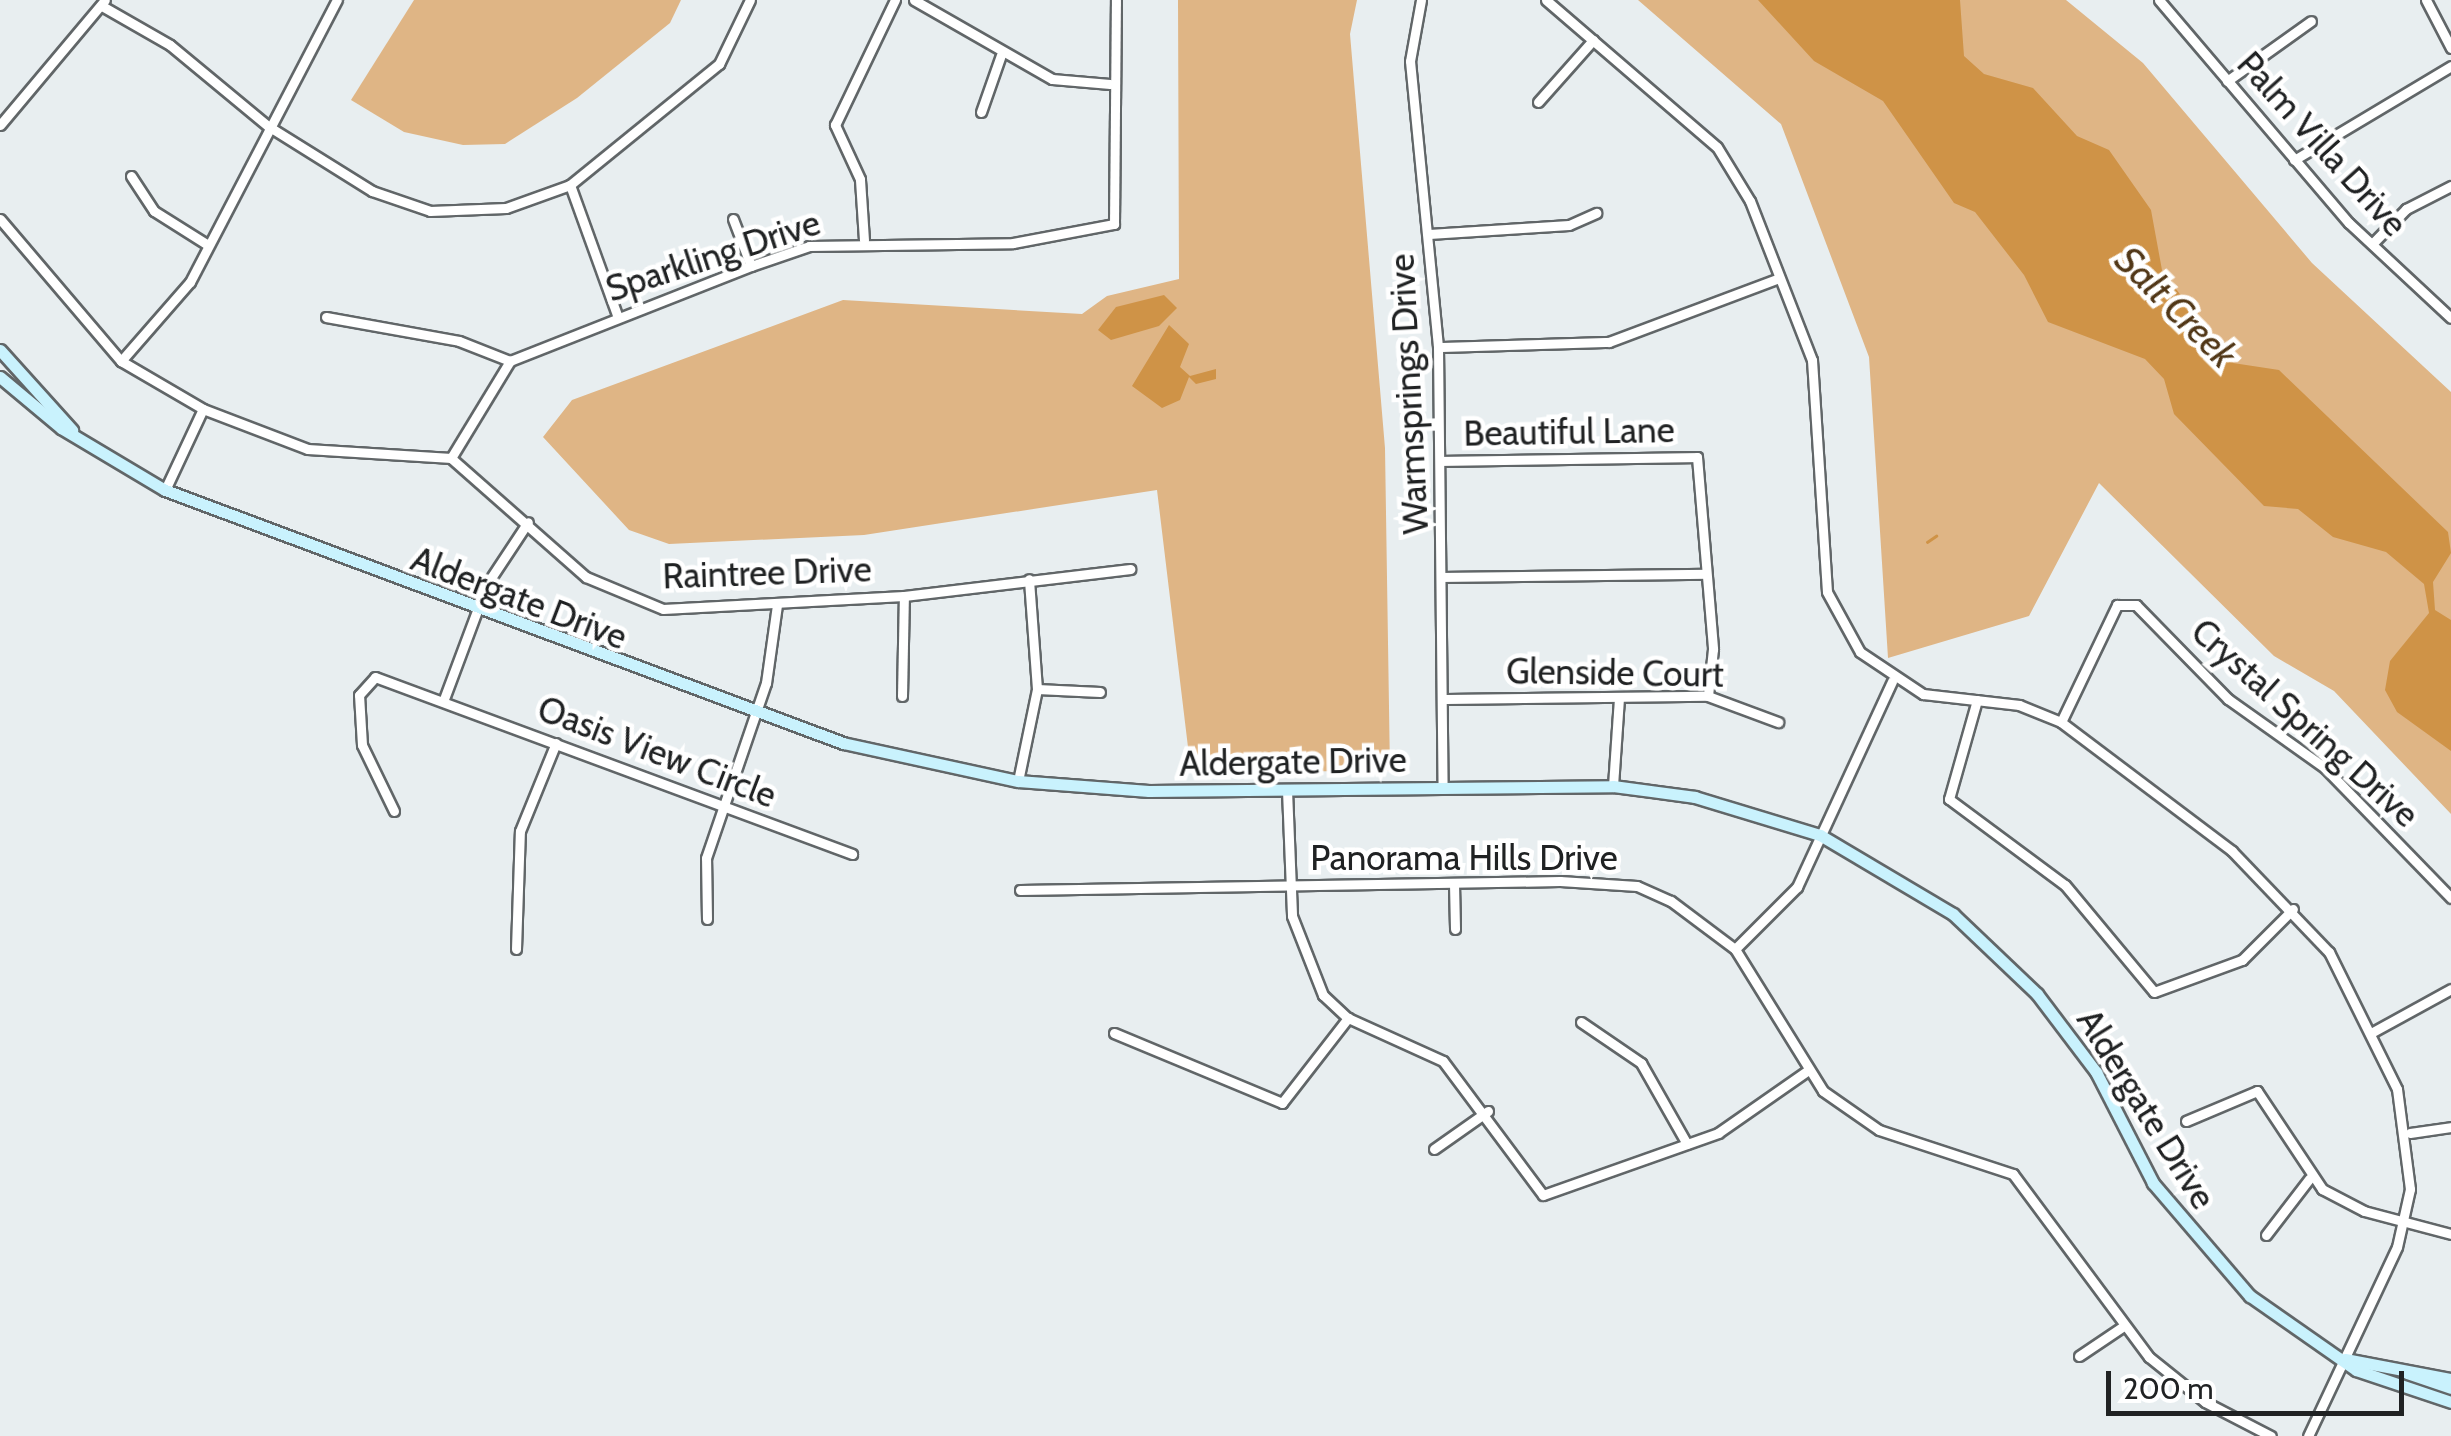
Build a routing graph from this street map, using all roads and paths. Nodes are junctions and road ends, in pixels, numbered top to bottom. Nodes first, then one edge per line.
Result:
1 (337, 0) edge
2 (750, 0) edge
3 (895, 0) edge
4 (914, 0) edge
5 (1116, 0) edge
6 (1421, 0) edge
7 (1546, 0) edge
8 (2158, 0) edge
9 (2426, 0) edge
10 (104, 3) edge
11 (2310, 21) dead end
12 (1593, 40) junction
13 (2451, 48) edge
14 (1000, 55) junction
15 (2451, 66) edge
16 (2227, 80) junction
17 (1110, 84) junction
18 (1538, 102) dead end
19 (981, 112) dead end
20 (0, 125) edge
21 (268, 126) junction
22 (2294, 160) junction
23 (132, 176) dead end
24 (570, 185) junction
25 (2451, 186) edge
26 (1596, 213) dead end
27 (0, 219) edge
28 (733, 220) dead end
29 (1429, 234) junction
30 (864, 240) junction
31 (2372, 244) junction
32 (208, 246) junction
33 (751, 266) junction
34 (1779, 278) junction
35 (618, 315) junction
36 (326, 317) dead end
37 (2451, 318) edge
38 (1438, 347) junction
39 (0, 350) edge
40 (120, 360) junction
41 (510, 362) junction
42 (0, 377) edge
43 (203, 409) junction
44 (72, 430) junction
45 (451, 458) junction
46 (1442, 461) junction
47 (165, 490) junction
48 (528, 522) junction
49 (1130, 569) dead end
50 (1704, 574) junction
51 (1444, 577) junction
52 (1028, 579) junction
53 (904, 596) junction
54 (777, 605) junction
55 (478, 612) junction
56 (1892, 681) junction
57 (1037, 689) junction
58 (1100, 692) dead end
59 (902, 696) dead end
60 (1708, 696) junction
61 (1619, 698) junction
62 (444, 699) junction
63 (1446, 699) junction
64 (1978, 700) junction
65 (755, 716) junction
66 (1778, 722) dead end
67 (2061, 722) junction
68 (556, 743) junction
69 (1018, 781) junction
70 (1613, 786) junction
71 (1443, 788) junction
72 (1287, 790) junction
73 (724, 807) junction
74 (394, 811) dead end
75 (1820, 834) junction
76 (852, 854) dead end
77 (1454, 884) junction
78 (1289, 885) junction
79 (1020, 890) dead end
80 (2451, 898) edge
81 (2293, 910) junction
82 (707, 919) dead end
83 (1455, 928) dead end
84 (516, 949) dead end
85 (1735, 949) junction
86 (2451, 989) edge
87 (1348, 1018) junction
88 (1581, 1022) dead end
89 (1114, 1033) dead end
90 (2371, 1033) junction
91 (1807, 1071) junction
92 (1488, 1111) junction
93 (2186, 1121) dead end
94 (2451, 1127) edge
95 (2410, 1134) junction
96 (1688, 1144) junction
97 (1434, 1148) dead end
98 (2309, 1179) junction
99 (2404, 1224) junction
100 (2451, 1234) edge
101 (2266, 1235) dead end
102 (2122, 1327) junction
103 (2079, 1356) dead end
104 (2346, 1359) junction
105 (2407, 1373) junction
106 (2451, 1379) edge
107 (2451, 1388) edge
108 (2451, 1402) edge
109 (2271, 1436) edge
110 (2308, 1436) edge

1 - 21 street
2 - 24 street
3 - 30 street
4 - 14 street
5 - 17 street
6 - 29 street, Warmsprings Drive
7 - 12 street
8 - 16 street, Palm Villa Drive
9 - 13 street
10 - 20 street
10 - 21 street
11 - 16 street
12 - 18 street
12 - 34 street
14 - 17 street
14 - 19 street
15 - 22 street
16 - 22 street, Palm Villa Drive
17 - 30 street, Sparkling Drive
21 - 24 street
21 - 32 street
22 - 31 street, Palm Villa Drive
23 - 32 street
24 - 35 street
25 - 31 street
26 - 29 street
27 - 40 street
28 - 33 street
29 - 38 street, Warmsprings Drive
30 - 33 street, Sparkling Drive
31 - 37 street, Palm Villa Drive
32 - 40 street
33 - 35 street, Sparkling Drive
34 - 38 street
34 - 56 street
35 - 41 street, Sparkling Drive
36 - 41 street
38 - 46 street, Warmsprings Drive
39 - 44 street, Aldergate Drive
40 - 43 street
41 - 45 street
42 - 44 street, Aldergate Drive
43 - 45 street
43 - 47 street
44 - 47 street, Aldergate Drive
45 - 48 street, Raintree Drive
46 - 50 street, Beautiful Lane
46 - 51 street, Warmsprings Drive
47 - 55 street, Aldergate Drive
48 - 54 street, Raintree Drive
48 - 55 street
49 - 52 street, Raintree Drive
50 - 51 street
50 - 60 street, Beautiful Lane
51 - 63 street, Warmsprings Drive
52 - 53 street, Raintree Drive
52 - 57 street
53 - 54 street, Raintree Drive
53 - 59 street
54 - 65 street
55 - 62 street
55 - 65 street, Aldergate Drive
56 - 64 street
56 - 75 street
57 - 58 street
57 - 69 street
60 - 61 street, Glenside Court
60 - 66 street, Glenside Court
61 - 63 street, Glenside Court
61 - 70 street
62 - 68 street, Oasis View Circle
62 - 74 street, Oasis View Circle
63 - 71 street, Warmsprings Drive
64 - 67 street
64 - 81 street
65 - 69 street, Aldergate Drive
65 - 73 street
67 - 80 street, Crystal Spring Drive
67 - 81 street
68 - 73 street, Oasis View Circle
68 - 84 street
69 - 72 street, Aldergate Drive
70 - 71 street, Aldergate Drive
70 - 75 street, Aldergate Drive
71 - 72 street, Aldergate Drive
72 - 78 street
73 - 76 street, Oasis View Circle
73 - 82 street
75 - 85 street
75 - 104 street, Aldergate Drive
77 - 78 street, Panorama Hills Drive
77 - 83 street
77 - 85 street, Panorama Hills Drive
78 - 79 street, Panorama Hills Drive
78 - 87 street
81 - 90 street
85 - 91 street, Panorama Hills Drive
86 - 90 street
87 - 89 street
87 - 92 street
88 - 96 street
90 - 95 street
91 - 96 street
91 - 102 street, Panorama Hills Drive
92 - 96 street
92 - 97 street
93 - 98 street
94 - 95 street
95 - 99 street
98 - 99 street
98 - 101 street
99 - 100 street
99 - 104 street
102 - 103 street
102 - 109 street, Panorama Hills Drive
104 - 105 street, Aldergate Drive
104 - 108 street, Aldergate Drive
104 - 110 street
105 - 106 street, Aldergate Drive
105 - 107 street, Aldergate Drive

